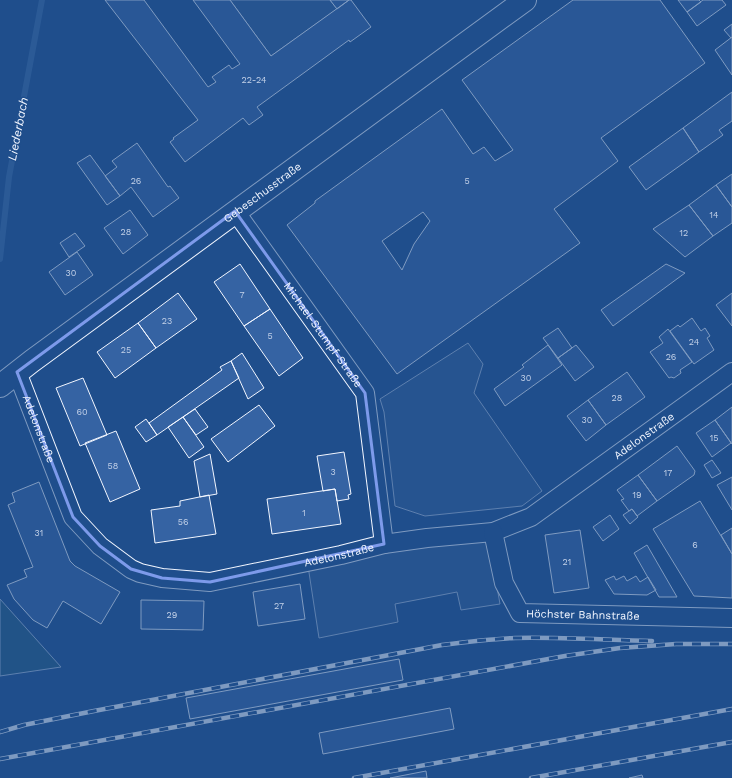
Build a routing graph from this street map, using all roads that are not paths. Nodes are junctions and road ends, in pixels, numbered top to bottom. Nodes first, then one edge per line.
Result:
1 (525, 0) edge
2 (235, 211) junction
3 (17, 372) junction
4 (732, 372) edge
5 (0, 386) edge
6 (493, 532) junction
7 (384, 544) junction
8 (732, 618) edge

1 - 2 street, Gebeschusstraße
2 - 3 street, Gebeschusstraße
2 - 7 street, Michael-Stumpf-Straße
3 - 5 street, Gebeschusstraße
3 - 7 street, Adelonstraße
4 - 6 street, Adelonstraße
6 - 7 street, Adelonstraße
6 - 8 street, Höchster Bahnstraße

